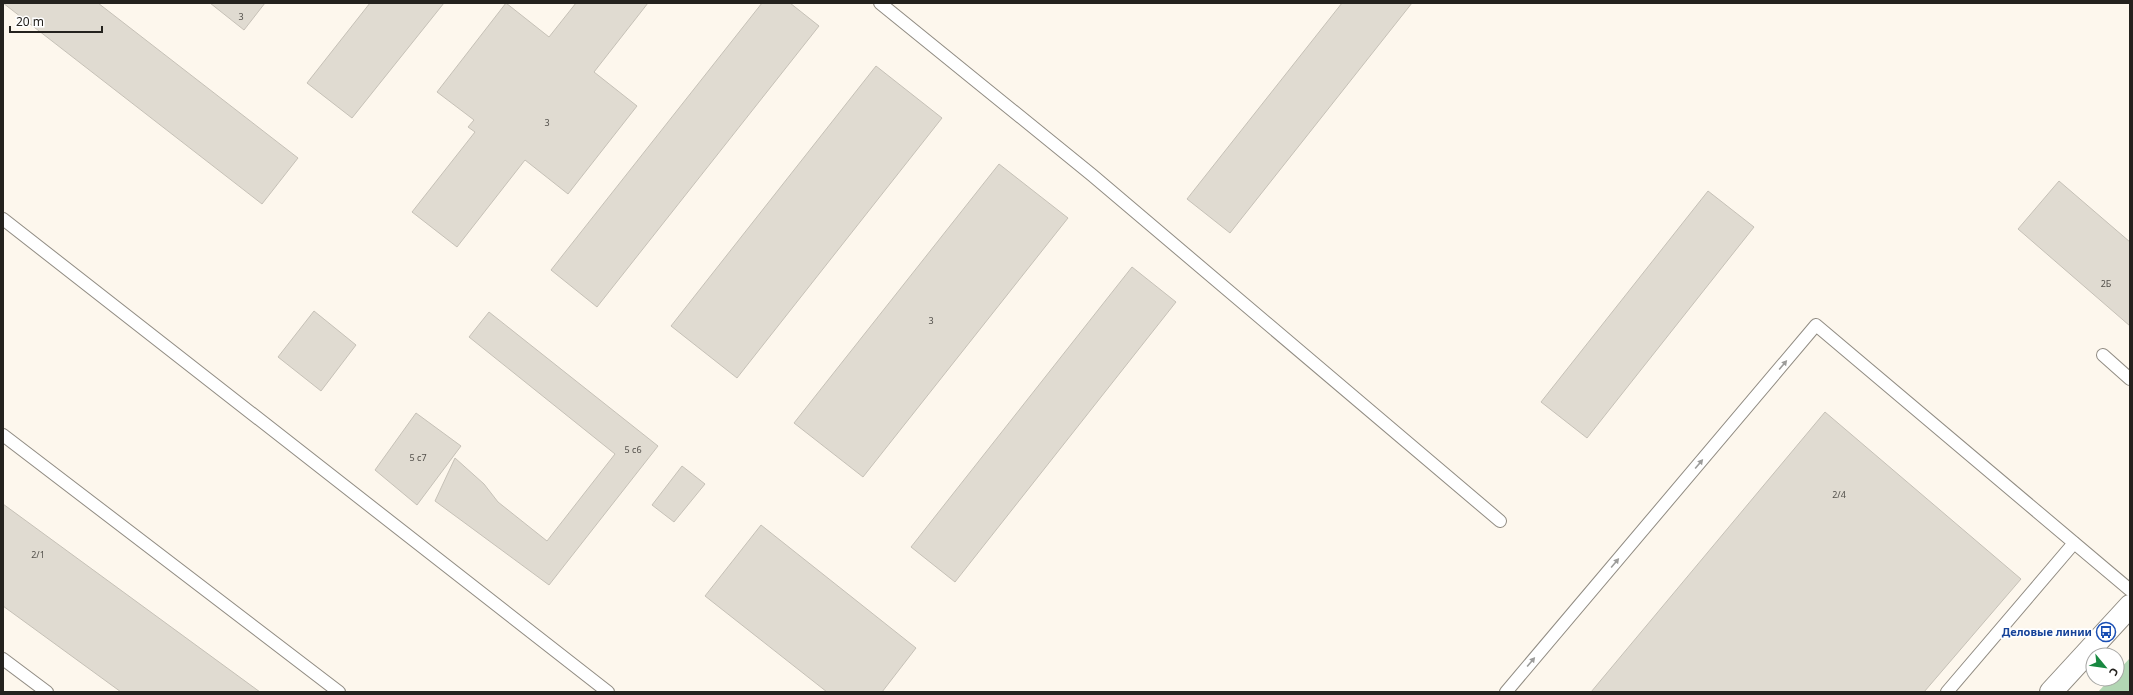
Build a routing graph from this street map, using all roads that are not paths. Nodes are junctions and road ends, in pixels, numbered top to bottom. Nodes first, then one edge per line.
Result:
1 (880, 3) edge
2 (3, 219) edge
3 (2103, 354) dead end
4 (2130, 379) edge
5 (3, 435) edge
6 (1500, 521) dead end
7 (2074, 543) junction
8 (2130, 590) edge
9 (2130, 606) edge
10 (3, 659) edge
11 (47, 692) edge
12 (339, 692) edge
13 (608, 692) edge
14 (1506, 692) edge
15 (1947, 692) edge
16 (2051, 692) edge

1 - 6 lane
2 - 13 lane
3 - 4 lane
5 - 12 lane
7 - 8 lane
14 -> 7 lane
7 - 15 lane
9 - 16 street
10 - 11 lane

